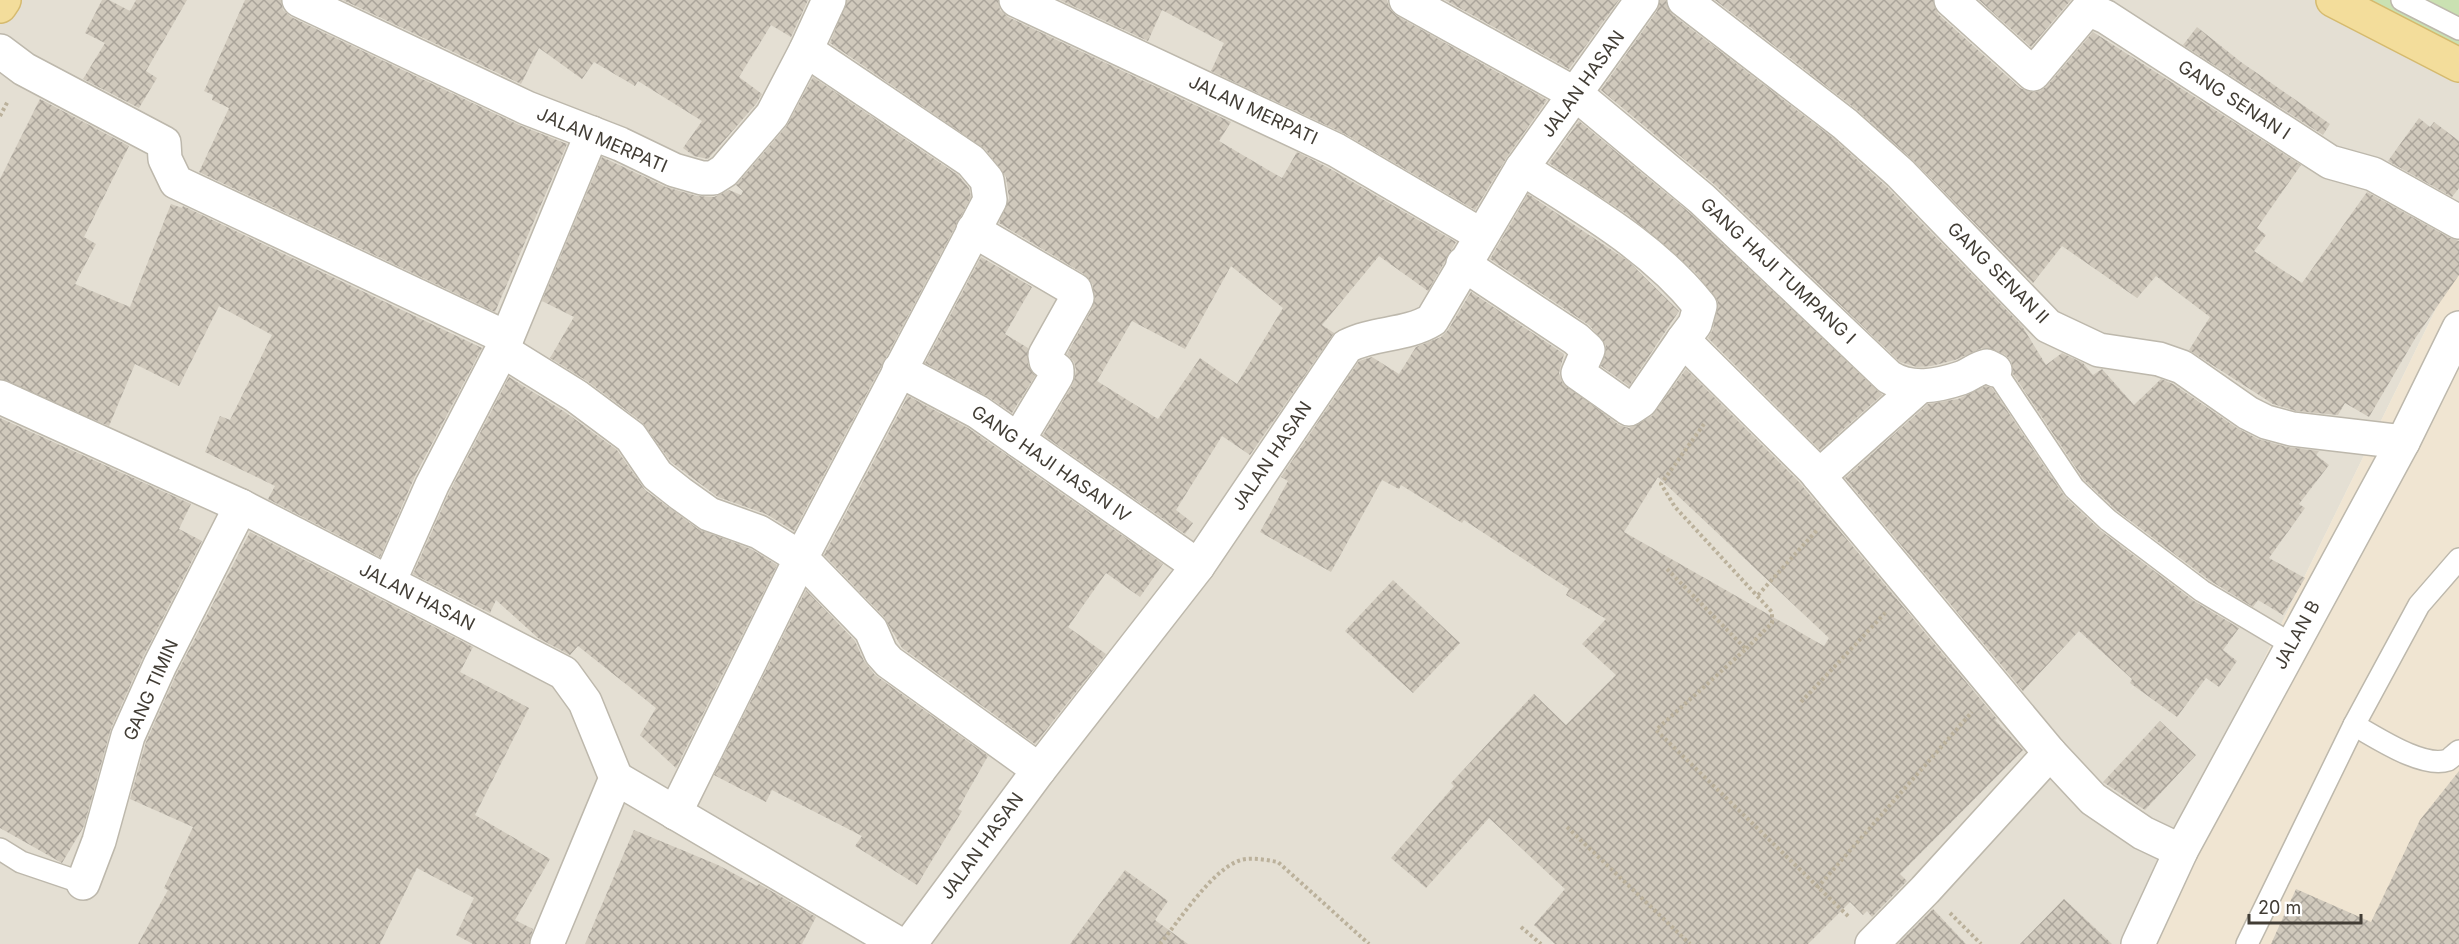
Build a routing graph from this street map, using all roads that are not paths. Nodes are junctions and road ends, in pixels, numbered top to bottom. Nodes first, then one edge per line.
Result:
1 (3, 0) edge
2 (299, 0) edge
3 (829, 0) edge
4 (1016, 0) edge
5 (1406, 0) edge
6 (1642, 0) edge
7 (1684, 0) edge
8 (1951, 0) edge
9 (2333, 0) edge
10 (2402, 0) edge
11 (0, 6) edge
12 (351, 12) edge
13 (2459, 29) edge
14 (806, 50) junction
15 (0, 51) edge
16 (2459, 65) edge
17 (1577, 95) junction
18 (592, 133) junction
19 (1522, 168) junction
20 (2459, 222) edge
21 (974, 230) junction
22 (1481, 235) junction
23 (1463, 264) junction
24 (2459, 328) edge
25 (1683, 339) junction
26 (505, 344) junction
27 (899, 370) junction
28 (1995, 370) joint
29 (1919, 387) junction
30 (0, 397) edge
31 (1018, 440) junction
32 (2403, 442) junction
33 (1819, 476) junction
34 (241, 506) junction
35 (801, 558) junction
36 (2459, 559) edge
37 (1198, 566) junction
38 (389, 582) junction
39 (2291, 645) junction
40 (2354, 725) junction
41 (2459, 751) edge
42 (2050, 753) junction
43 (1039, 770) junction
44 (616, 778) junction
45 (675, 813) junction
46 (0, 849) edge
47 (2181, 851) junction
48 (83, 883) joint
49 (1873, 942) edge
50 (547, 944) edge
51 (899, 944) edge
52 (910, 944) edge
53 (2138, 944) edge
54 (2247, 944) edge

1 - 11 main road
2 - 12 street, JALAN MERPATI
3 - 14 street, JALAN MERPATI
4 - 22 street, JALAN MERPATI
5 - 17 street, GANG HAJI TUMPANG I
6 - 17 street, JALAN HASAN
7 - 32 street, GANG SENAN II
8 - 20 street, GANG SENAN I
9 - 16 main road
10 - 13 lane
12 - 18 street, JALAN MERPATI
14 - 18 street, JALAN MERPATI
14 - 21 street
15 - 26 street
17 - 19 street, JALAN HASAN
17 - 29 street, GANG HAJI TUMPANG I
18 - 26 street
19 - 22 street, JALAN HASAN
19 - 25 street
21 - 27 street
21 - 31 street
22 - 23 street, JALAN HASAN
23 - 25 street
23 - 37 street, JALAN HASAN
24 - 32 street, JALAN B
25 - 33 street
26 - 35 street
26 - 38 street
27 - 31 street, GANG HAJI HASAN IV
27 - 35 street
28 - 29 street, GANG HAJI TUMPANG I
28 - 39 lane
29 - 33 street
30 - 34 street, JALAN HASAN
31 - 37 street, GANG HAJI HASAN IV
32 - 39 street, JALAN B
33 - 42 street
34 - 38 street, JALAN HASAN
34 - 48 street, GANG TIMIN
35 - 43 street
35 - 45 street
36 - 40 lane
37 - 43 street, JALAN HASAN
38 - 44 street, JALAN HASAN
39 - 47 street, JALAN B
40 - 41 lane
40 - 54 lane
42 - 47 street
42 - 49 street
43 - 52 street, JALAN HASAN
44 - 45 street
44 - 50 street
45 - 51 street
46 - 48 lane
47 - 53 street, JALAN B

